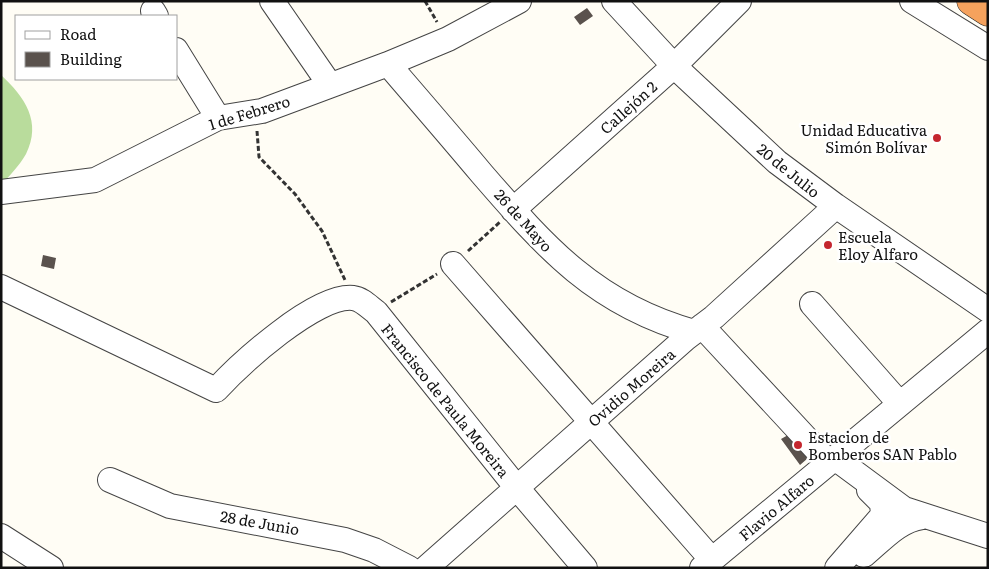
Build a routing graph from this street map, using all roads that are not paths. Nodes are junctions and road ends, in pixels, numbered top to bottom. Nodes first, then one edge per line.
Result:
1 (272, 1) edge
2 (614, 1) edge
3 (739, 1) edge
4 (912, 1) edge
5 (971, 1) edge
6 (513, 3) edge
7 (988, 12) edge
8 (988, 48) edge
9 (178, 53) edge
10 (388, 64) junction
11 (674, 66) junction
12 (330, 85) junction
13 (218, 118) junction
14 (1, 192) edge
15 (836, 206) junction
16 (513, 210) junction
17 (453, 264) road end
18 (1, 287) edge
19 (984, 302) edge
20 (812, 304) dead end
21 (698, 329) junction
22 (988, 332) edge
23 (900, 404) junction
24 (591, 422) junction
25 (832, 460) junction
26 (110, 480) dead end
27 (517, 488) junction
28 (922, 516) junction
29 (958, 526) junction
30 (1, 536) edge
31 (988, 536) edge
32 (988, 550) edge
33 (707, 564) edge
34 (844, 566) edge
35 (51, 568) edge
36 (409, 568) edge
37 (426, 568) edge
38 (584, 568) edge

1 - 12 street
2 - 11 street, 20 de Julio
3 - 11 street, Callejón 2
4 - 8 street
5 - 7 highway
6 - 10 street, 1 de Febrero
9 - 13 street
10 - 12 street, 1 de Febrero
10 - 16 street, 26 de Mayo
11 - 15 street, 20 de Julio
11 - 16 street, Callejón 2
12 - 13 street, 1 de Febrero
13 - 14 street, 1 de Febrero
15 - 19 street, 20 de Julio
15 - 21 street, Ovidio Moreira
16 - 21 street, 26 de Mayo
17 - 24 street
18 - 27 street, Francisco de Paula Moreira
20 - 23 street
21 - 24 street, Ovidio Moreira
21 - 25 street, 26 de Mayo
22 - 23 street, Flavio Alfaro
23 - 25 street, Flavio Alfaro
24 - 27 street, Ovidio Moreira
24 - 33 street
25 - 28 street
25 - 33 street, Flavio Alfaro
25 - 34 street
26 - 36 street, 28 de Junio
27 - 37 street, Ovidio Moreira
27 - 38 street, Francisco de Paula Moreira
28 - 29 street
28 - 34 street
29 - 31 street
29 - 32 street
30 - 35 street

